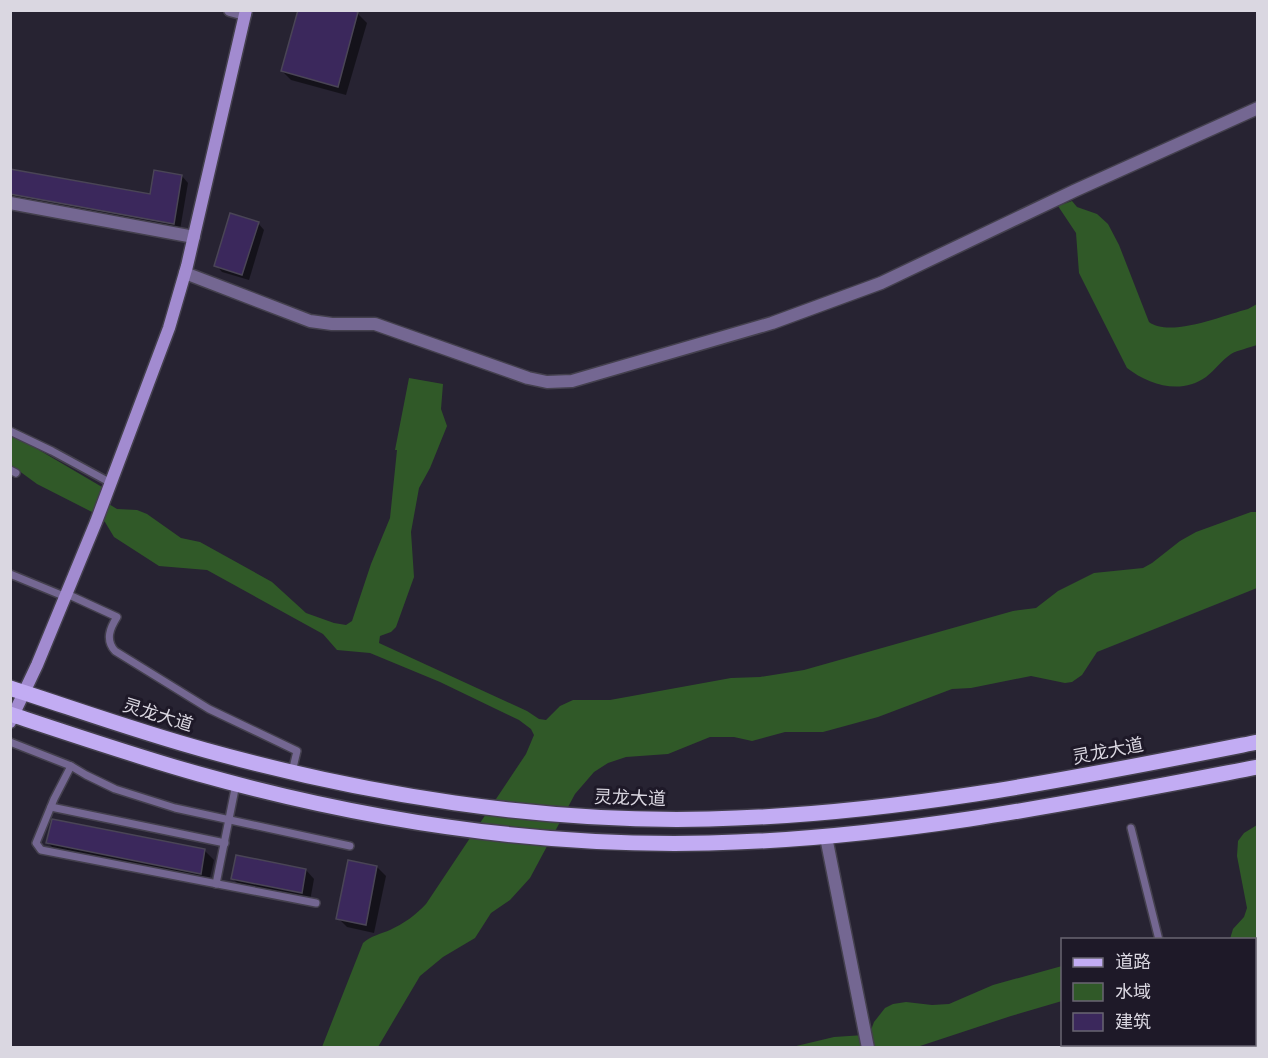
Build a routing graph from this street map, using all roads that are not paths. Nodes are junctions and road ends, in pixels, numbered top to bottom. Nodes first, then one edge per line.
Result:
1 (230, 10) edge
2 (246, 12) edge
3 (1257, 108) edge
4 (10, 203) edge
5 (194, 237) junction
6 (185, 273) junction
7 (10, 431) edge
8 (111, 484) junction
9 (10, 574) edge
10 (67, 595) junction
11 (17, 690) edge
12 (12, 717) edge
13 (10, 742) edge
14 (1257, 742) edge
15 (71, 766) junction
16 (1257, 767) edge
17 (292, 772) junction
18 (236, 784) junction
19 (51, 807) junction
20 (229, 820) junction
21 (1131, 828) dead end
22 (825, 837) junction
23 (225, 843) junction
24 (350, 846) dead end
25 (216, 884) junction
26 (316, 903) dead end
27 (1159, 938) edge
28 (868, 1047) edge

1 - 2 street
2 - 5 main road
3 - 6 street
4 - 5 street
5 - 6 main road
6 - 8 main road
7 - 8 lane
8 - 10 main road
9 - 10 lane
10 - 11 main road
10 - 17 lane
11 - 12 main road
11 - 17 main road, 灵龙大道
12 - 18 main road
13 - 15 lane
14 - 17 main road, 灵龙大道
15 - 19 lane
15 - 20 lane
16 - 22 main road
18 - 20 lane
18 - 22 main road
19 - 23 lane
19 - 25 lane
20 - 23 lane
20 - 24 lane
21 - 27 lane
22 - 28 street
23 - 25 lane
25 - 26 lane

